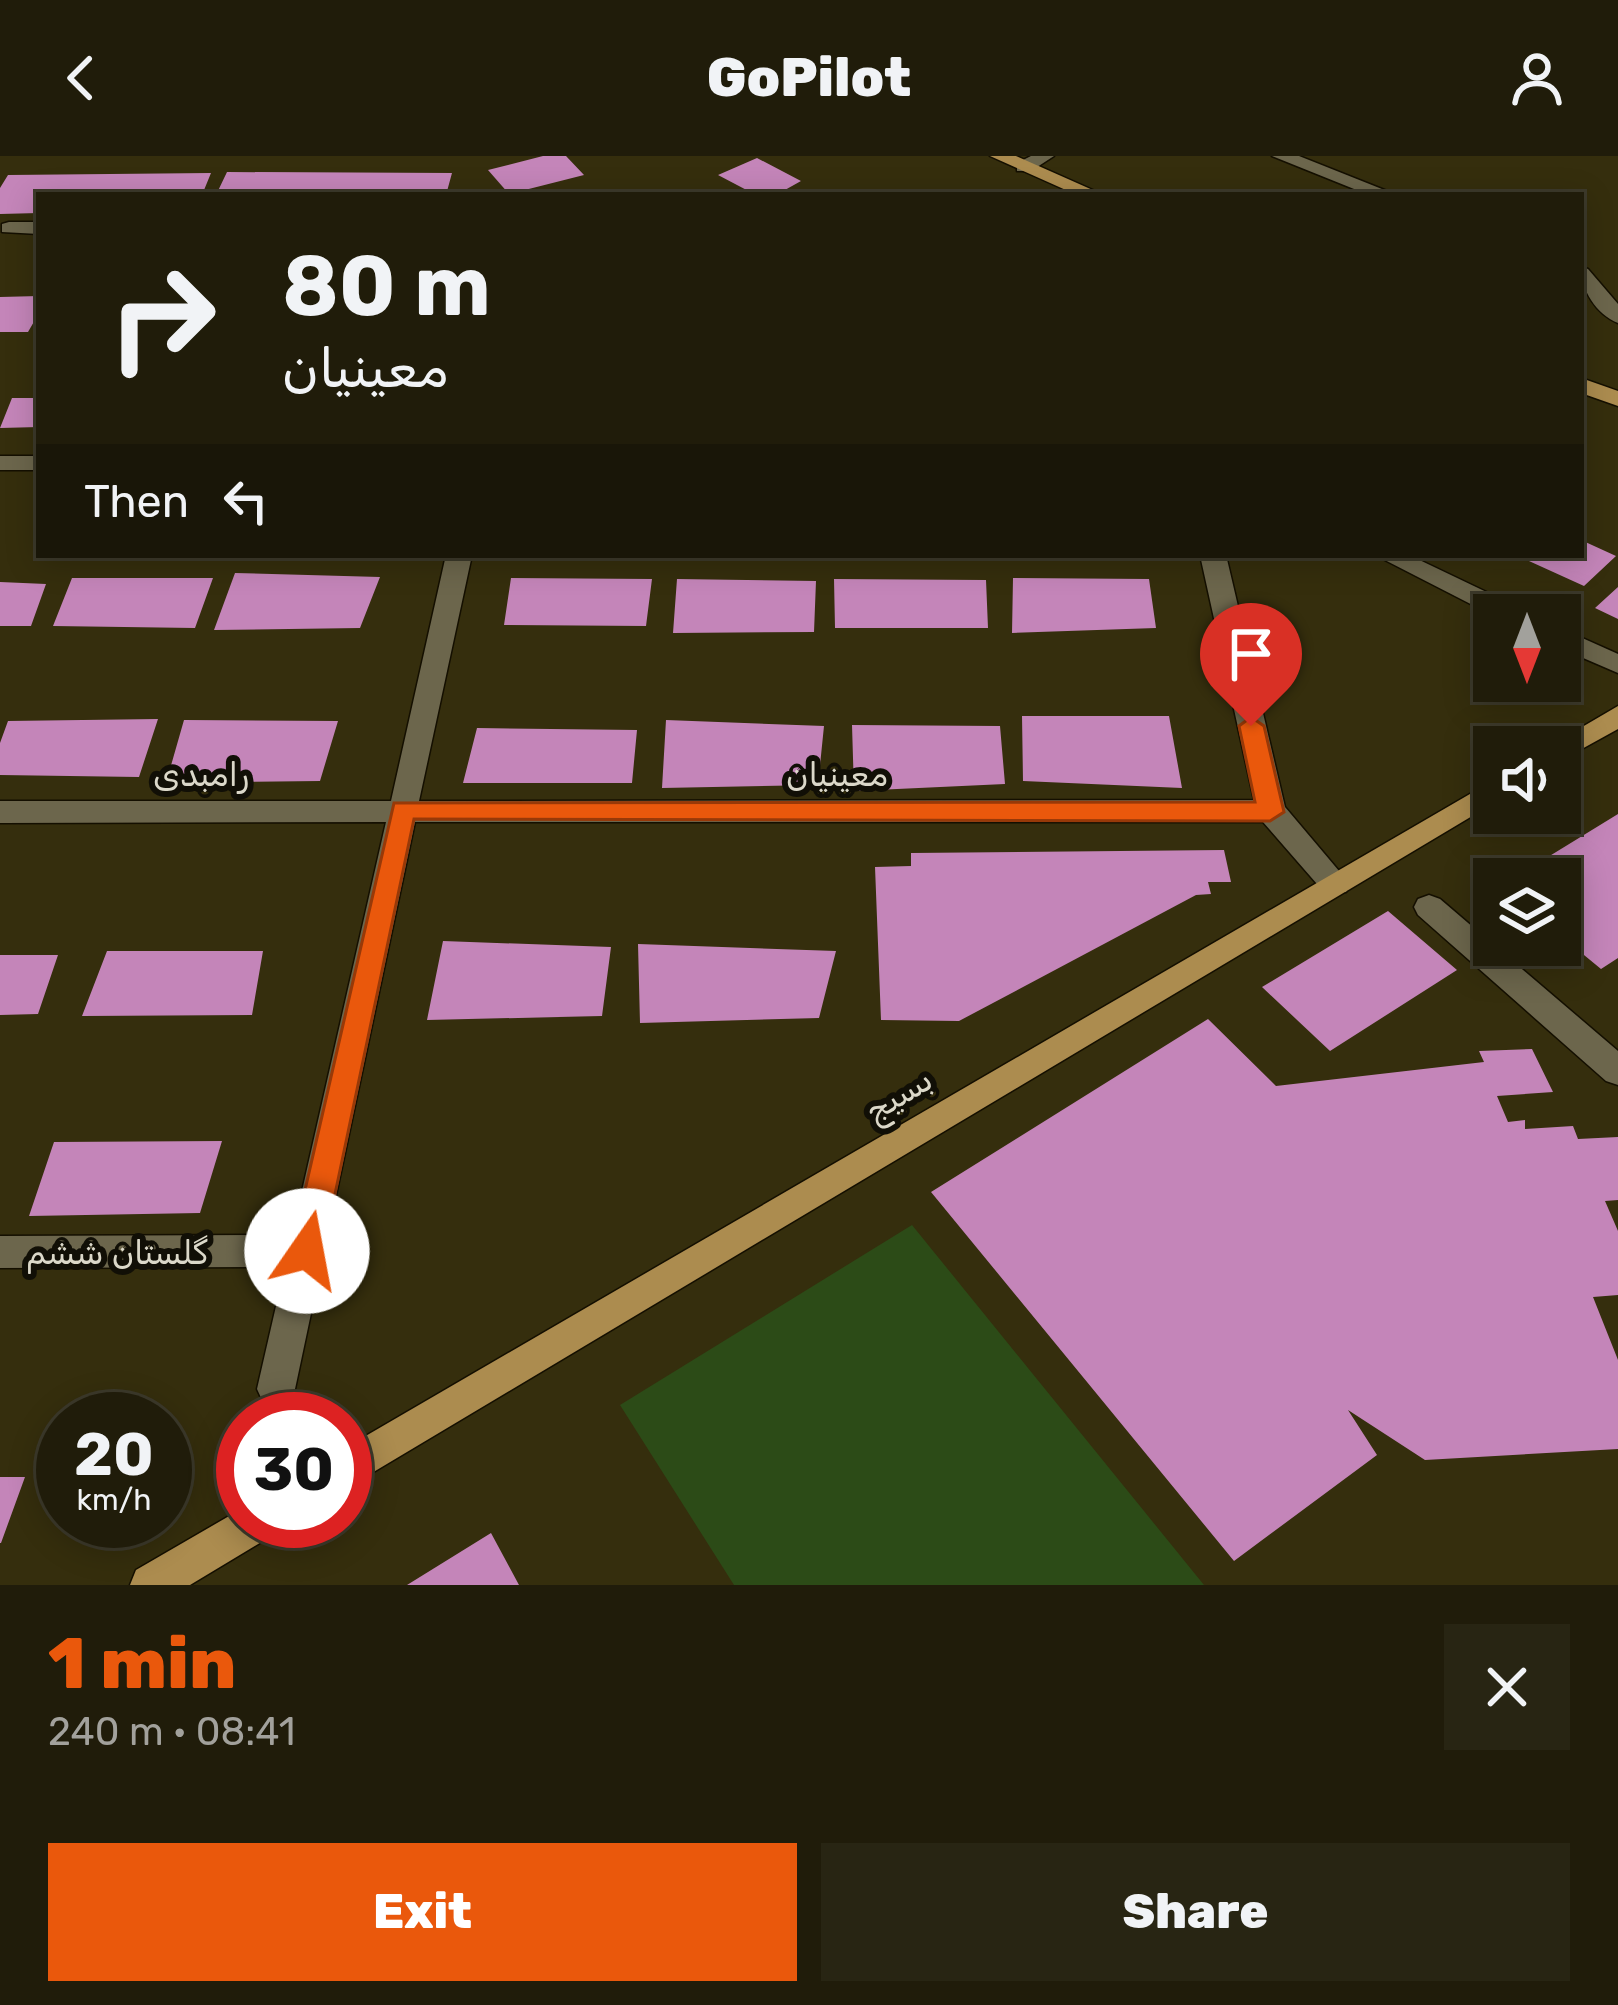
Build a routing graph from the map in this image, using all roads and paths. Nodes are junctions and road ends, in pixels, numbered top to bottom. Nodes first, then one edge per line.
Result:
1 (999, 156) edge
2 (1045, 156) edge
3 (1281, 156) edge
4 (1024, 167) junction
5 (1086, 192) edge
6 (1380, 192) edge
7 (9, 228) dead end
8 (36, 228) edge
9 (1584, 276) edge
10 (1618, 316) edge
11 (1584, 386) edge
12 (1618, 399) edge
13 (0, 463) edge
14 (36, 463) edge
15 (458, 558) edge
16 (1214, 558) edge
17 (1394, 558) edge
18 (1473, 595) edge
19 (1581, 647) edge
20 (1617, 664) edge
21 (1618, 716) edge
22 (1581, 738) edge
23 (1473, 802) edge
24 (403, 809) junction
25 (0, 812) edge
26 (1270, 812) junction
27 (1335, 884) junction
28 (1429, 908) dead end
29 (1618, 1071) edge
30 (307, 1251) junction
31 (0, 1252) edge
32 (276, 1389) dead end
33 (372, 1454) edge
34 (216, 1547) edge
35 (152, 1585) edge

1 - 4 main road
2 - 4 street
3 - 6 street
4 - 5 main road
7 - 8 street
9 - 10 street
11 - 12 main road
13 - 14 street
15 - 24 street
16 - 26 street
17 - 18 street
19 - 20 street
21 - 22 main road
23 - 27 main road, بسیج
24 - 25 street, رامبدی
24 - 26 street, معینیان
24 - 30 street
26 - 27 street
27 - 33 main road, بسیج
28 - 29 street
30 - 31 street, گلستان ششم
30 - 32 street
34 - 35 main road

